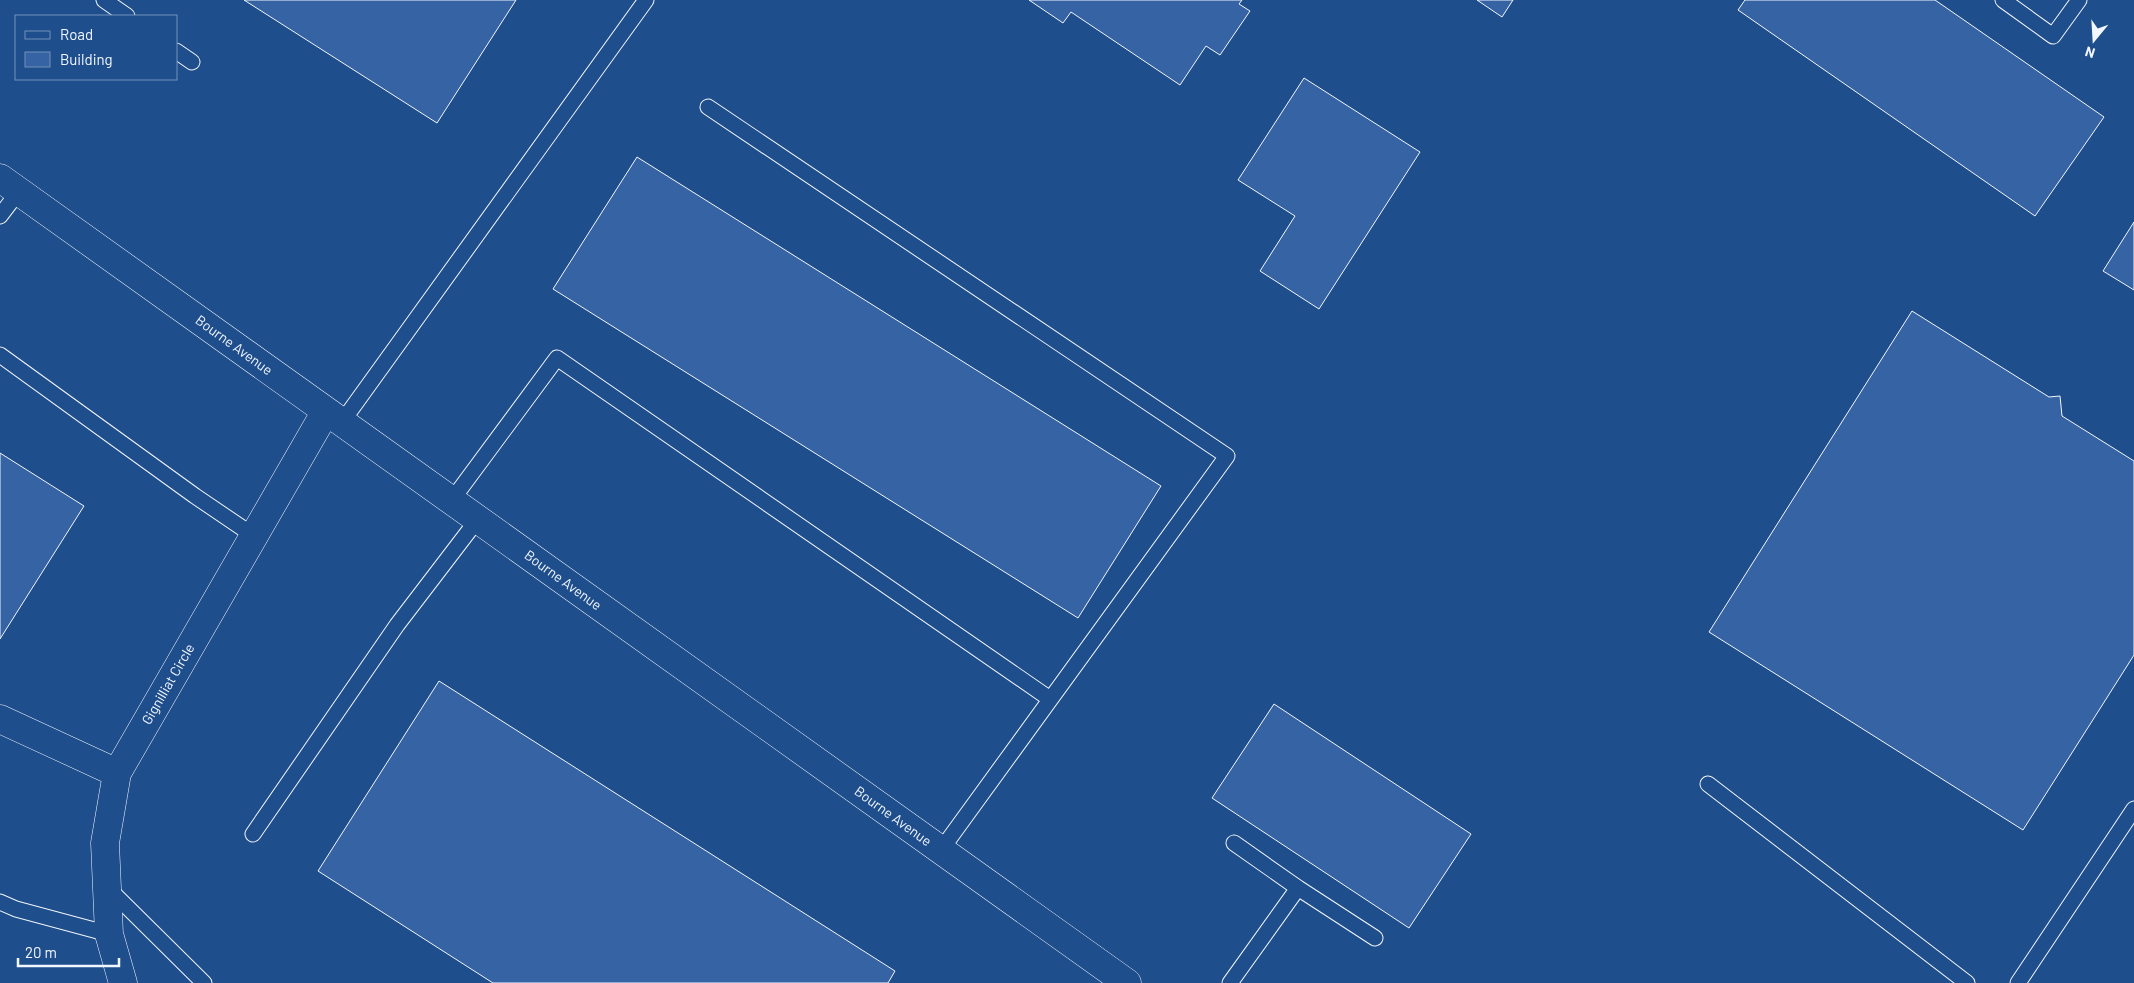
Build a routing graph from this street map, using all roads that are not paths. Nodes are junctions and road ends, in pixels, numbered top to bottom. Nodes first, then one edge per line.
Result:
1 (104, 0) edge
2 (646, 0) edge
3 (2003, 0) edge
4 (2078, 0) edge
5 (126, 15) edge
6 (178, 52) edge
7 (192, 62) dead end
8 (708, 108) dead end
9 (9, 184) edge
10 (0, 216) edge
11 (0, 355) edge
12 (334, 416) junction
13 (452, 500) junction
14 (478, 519) junction
15 (254, 536) junction
16 (1050, 699) junction
17 (0, 719) edge
18 (118, 772) junction
19 (1708, 784) dead end
20 (2134, 809) edge
21 (253, 834) dead end
22 (1234, 844) dead end
23 (941, 850) junction
24 (107, 887) junction
25 (1298, 888) junction
26 (0, 902) edge
27 (109, 934) junction
28 (1375, 938) dead end
29 (1111, 978) edge
30 (123, 983) edge
31 (204, 983) edge
32 (1230, 983) edge
33 (1967, 983) edge
34 (2018, 983) edge

1 - 5 lane
2 - 12 lane
3 - 4 lane
6 - 7 lane
8 - 16 lane
9 - 10 lane
9 - 12 street, Bourne Avenue
11 - 15 lane
12 - 13 street, Bourne Avenue
12 - 15 street, Gignilliat Circle
13 - 14 street, Bourne Avenue
13 - 16 lane
14 - 21 lane
14 - 23 street, Bourne Avenue
15 - 18 street, Gignilliat Circle
16 - 23 lane
17 - 18 street
18 - 24 street, Gignilliat Circle
19 - 33 lane
20 - 34 lane
22 - 25 lane
23 - 29 street, Bourne Avenue
24 - 27 street, Gignilliat Circle
24 - 31 lane
25 - 28 lane
25 - 32 lane
26 - 27 lane
27 - 30 street, Gignilliat Circle

